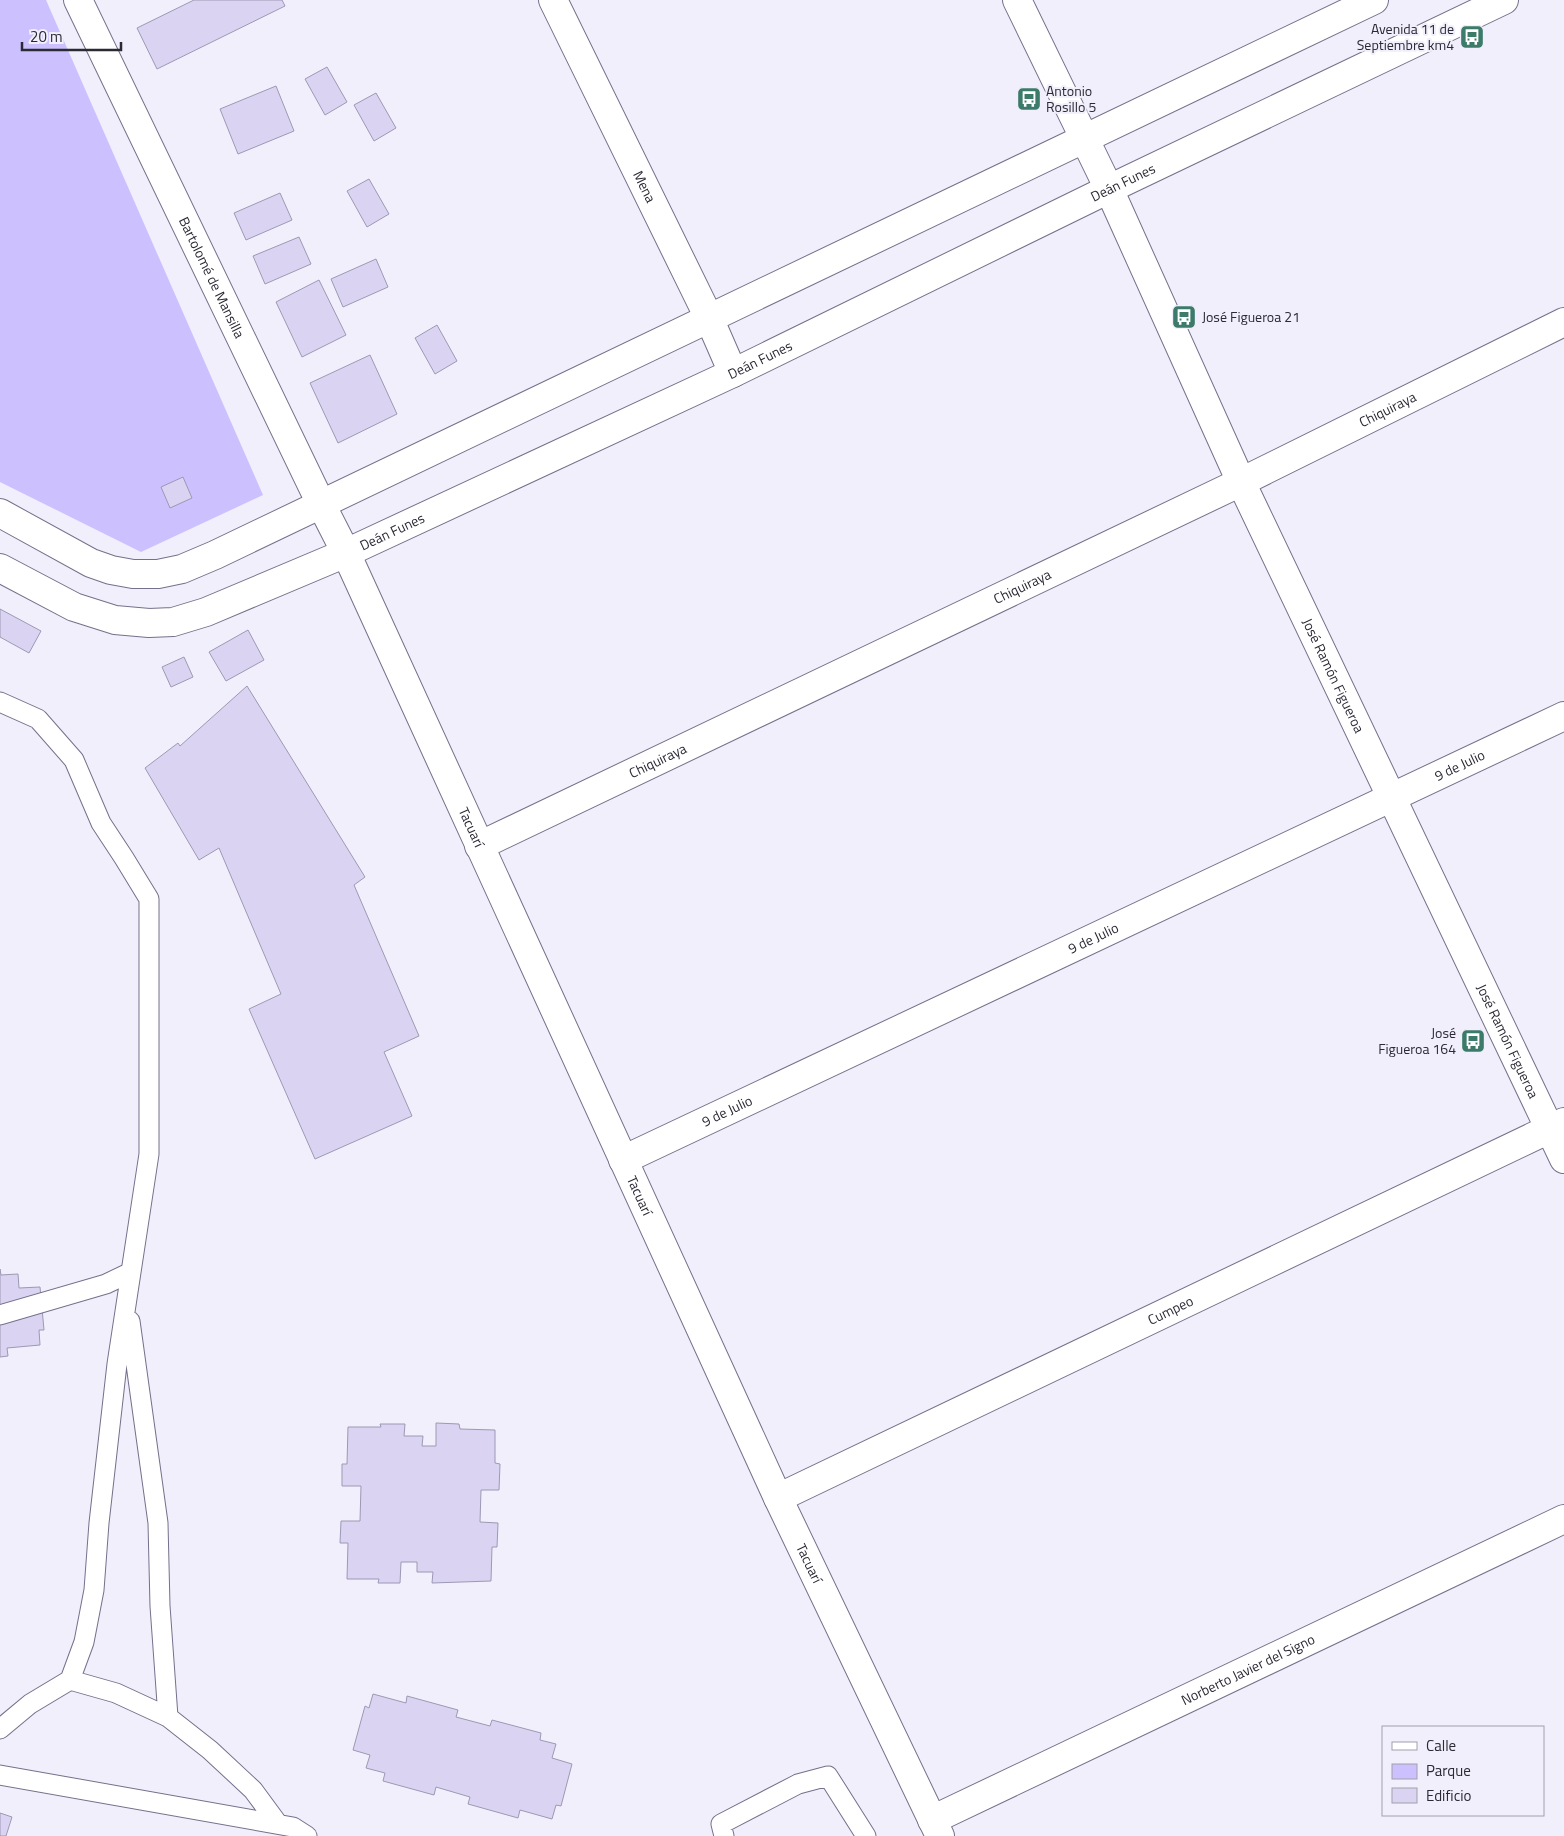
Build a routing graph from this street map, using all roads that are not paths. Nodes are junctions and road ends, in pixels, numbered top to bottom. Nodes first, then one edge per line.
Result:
1 (78, 0) edge
2 (553, 0) edge
3 (1018, 0) edge
4 (1374, 0) edge
5 (1504, 0) edge
6 (1472, 7) edge
7 (1084, 138) junction
8 (1109, 189) junction
9 (709, 318) junction
10 (1564, 322) edge
11 (733, 373) junction
12 (1241, 482) junction
13 (320, 504) junction
14 (0, 513) edge
15 (346, 553) junction
16 (0, 568) edge
17 (0, 702) edge
18 (1564, 716) edge
19 (1391, 799) junction
20 (479, 846) junction
21 (1556, 1126) edge
22 (1564, 1159) edge
23 (623, 1160) junction
24 (132, 1272) junction
25 (127, 1298) junction
26 (0, 1315) edge
27 (778, 1498) junction
28 (1564, 1520) edge
29 (70, 1680) junction
30 (168, 1717) junction
31 (0, 1729) edge
32 (0, 1775) edge
33 (278, 1824) junction
34 (936, 1828) edge
35 (307, 1836) edge
36 (724, 1836) edge
37 (866, 1836) edge

1 - 13 street, Bartolomé de Mansilla
2 - 9 street, Mena
3 - 7 street, José Ramón Figueroa
4 - 7 street
5 - 6 street, Deán Funes
6 - 8 street, Deán Funes
7 - 8 street, José Ramón Figueroa
7 - 9 street
8 - 11 street, Deán Funes
8 - 12 street, José Ramón Figueroa
9 - 11 street, Mena
9 - 13 street
10 - 12 street, Chiquiraya
11 - 15 street, Deán Funes
12 - 19 street, José Ramón Figueroa
12 - 20 street, Chiquiraya
13 - 14 street
13 - 15 street, Bartolomé de Mansilla
15 - 16 street, Deán Funes
15 - 20 street, Tacuarí
17 - 24 lane
18 - 19 street, 9 de Julio
19 - 21 street, José Ramón Figueroa
19 - 23 street, 9 de Julio
20 - 23 street, Tacuarí
21 - 22 street, José Ramón Figueroa
21 - 27 street, Cumpeo
23 - 27 street, Tacuarí
24 - 25 lane
24 - 26 lane
25 - 29 lane
25 - 30 lane
27 - 34 street, Tacuarí
28 - 34 street, Norberto Javier del Signo
29 - 30 lane
29 - 31 lane
30 - 33 lane
32 - 33 lane
33 - 35 lane
36 - 37 lane

